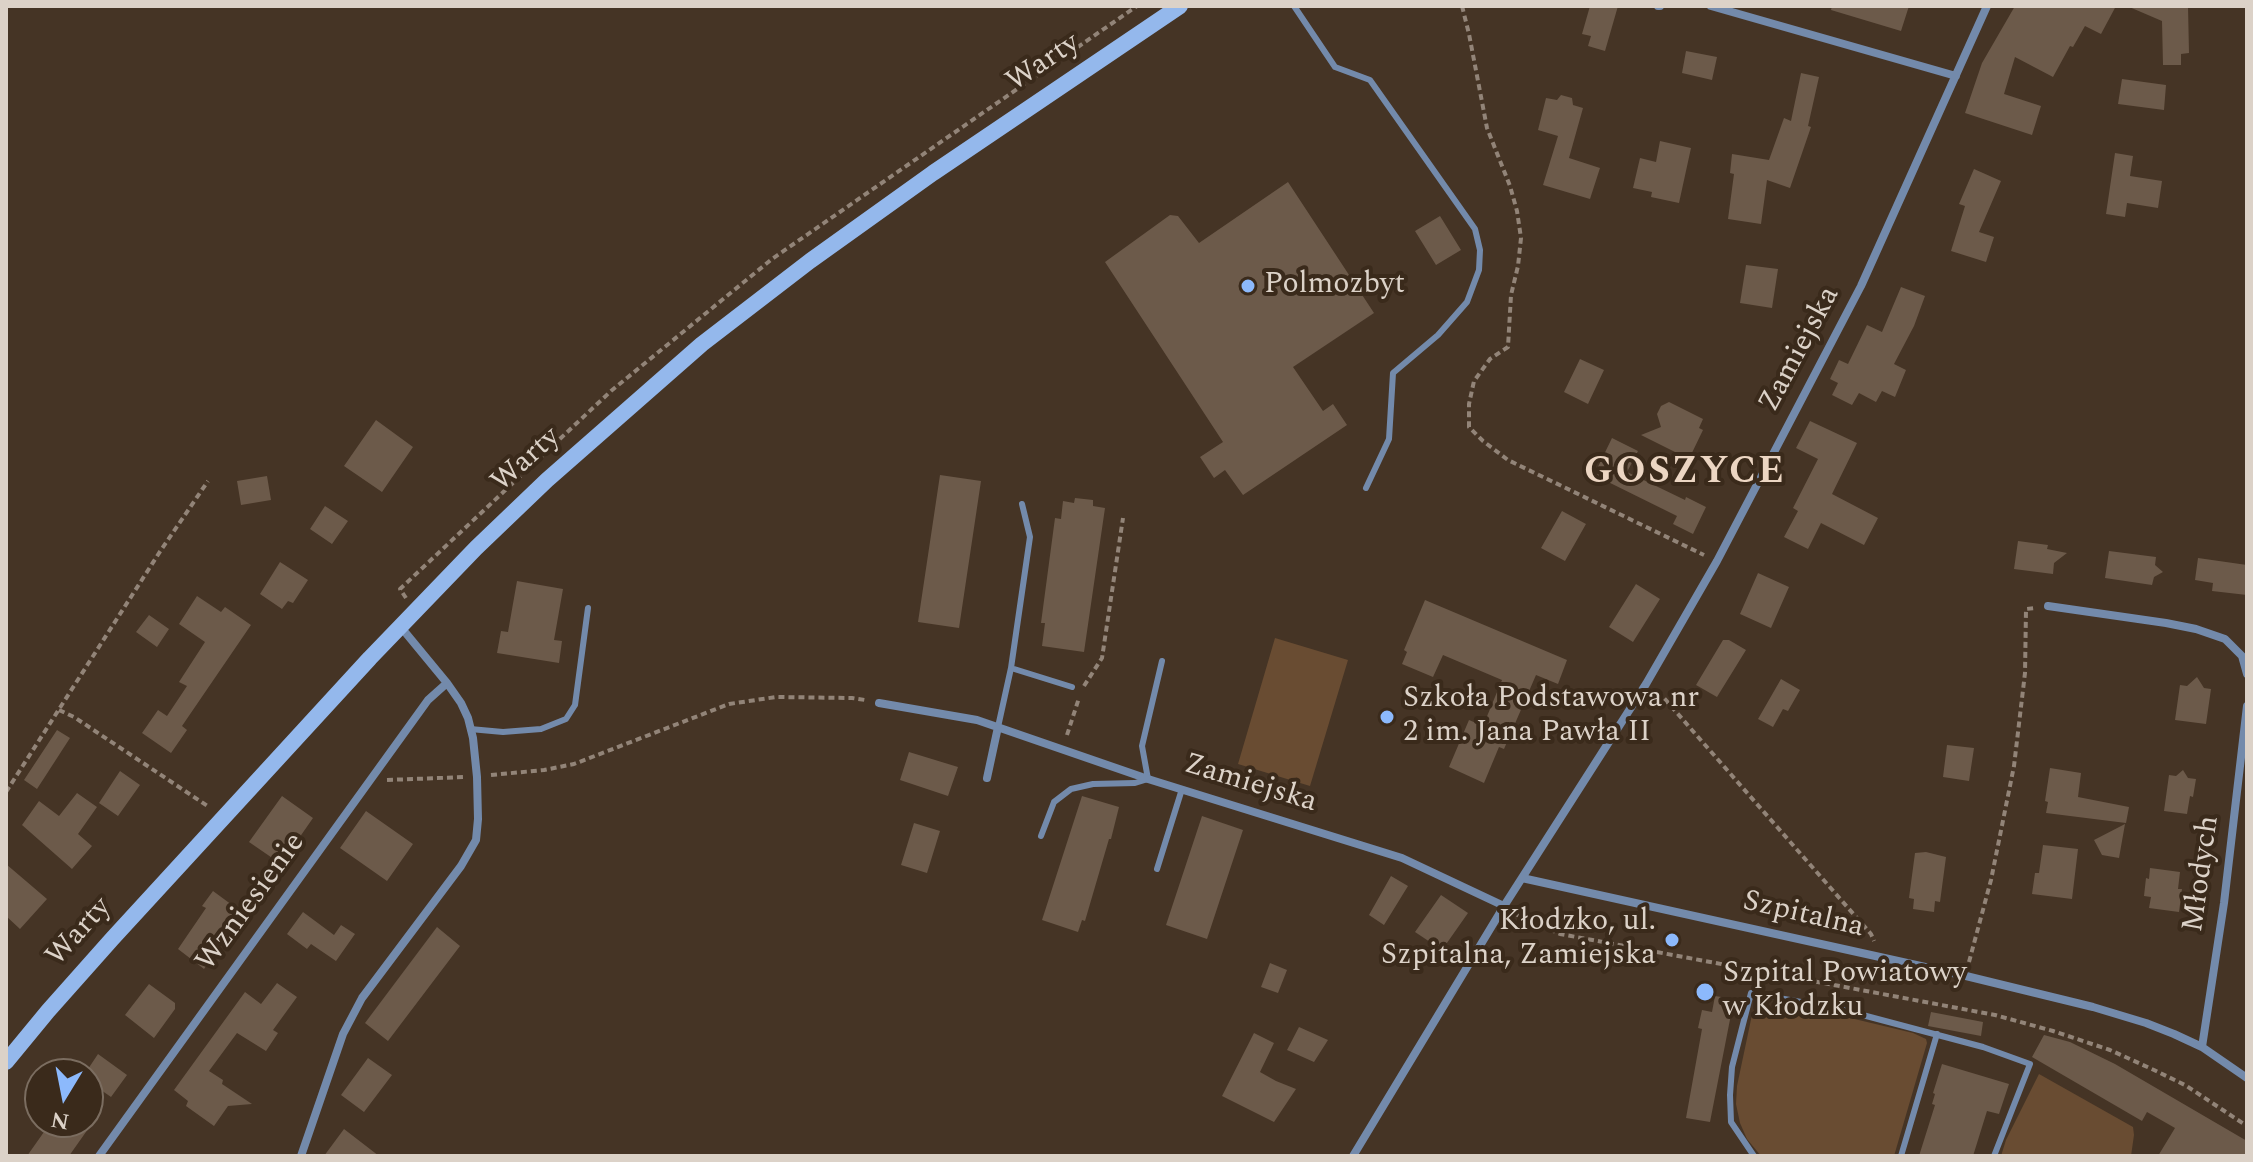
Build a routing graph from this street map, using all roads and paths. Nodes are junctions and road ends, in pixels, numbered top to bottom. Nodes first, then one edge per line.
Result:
1 (1180, 6) edge
2 (1294, 6) edge
3 (1462, 6) edge
4 (1711, 6) edge
5 (1987, 6) edge
6 (1956, 76) junction
7 (208, 481) dead end
8 (1366, 488) dead end
9 (1022, 504) dead end
10 (1123, 518) dead end
11 (1717, 561) junction
12 (2048, 606) joint
13 (588, 608) dead end
14 (400, 626) junction
15 (1162, 661) dead end
16 (1011, 668) junction
17 (2247, 674) edge
18 (447, 683) junction
19 (1646, 684) junction
20 (1072, 687) dead end
21 (879, 703) joint
22 (2247, 706) edge
23 (59, 710) junction
24 (998, 727) junction
25 (470, 729) junction
26 (1063, 749) junction
27 (372, 777) junction
28 (477, 777) junction
29 (987, 778) dead end
30 (1148, 779) junction
31 (1182, 789) junction
32 (6, 792) edge
33 (224, 817) junction
34 (1041, 836) dead end
35 (1157, 869) dead end
36 (1522, 878) junction
37 (1504, 908) junction
38 (1881, 958) junction
39 (1966, 976) junction
40 (1937, 1034) junction
41 (2202, 1047) junction
42 (6, 1062) edge
43 (2247, 1078) edge
44 (2247, 1126) edge
45 (99, 1156) edge
46 (301, 1156) edge
47 (1353, 1156) edge
48 (1754, 1156) edge
49 (1901, 1156) edge
50 (1994, 1156) edge

1 - 14 main road, Warty
2 - 8 lane
3 - 11 path
4 - 6 street
5 - 6 street, Zamiejska
6 - 11 street, Zamiejska
7 - 23 path
9 - 16 lane
10 - 26 path
11 - 19 street, Zamiejska
12 - 17 street
12 - 39 path
13 - 25 lane
14 - 18 street
14 - 33 main road, Warty
15 - 30 lane
16 - 20 lane
16 - 24 lane
18 - 25 street
18 - 27 street, Wzniesienie
19 - 36 street, Zamiejska
19 - 38 path
21 - 24 street, Zamiejska
21 - 28 path
22 - 41 street, Młodych
23 - 32 path
23 - 33 path
24 - 26 street, Zamiejska
24 - 29 street
25 - 28 street
26 - 30 street, Zamiejska
27 - 28 path
27 - 45 street, Wzniesienie
28 - 46 street
30 - 31 street, Zamiejska
30 - 34 lane
31 - 35 lane
31 - 37 street, Zamiejska
33 - 42 main road, Warty
36 - 37 street, Zamiejska
36 - 38 street, Szpitalna
37 - 44 path
37 - 47 street, Zamiejska
38 - 39 street, Szpitalna
39 - 41 street, Szpitalna
40 - 48 lane
40 - 49 lane
40 - 50 lane
41 - 43 street, Szpitalna

